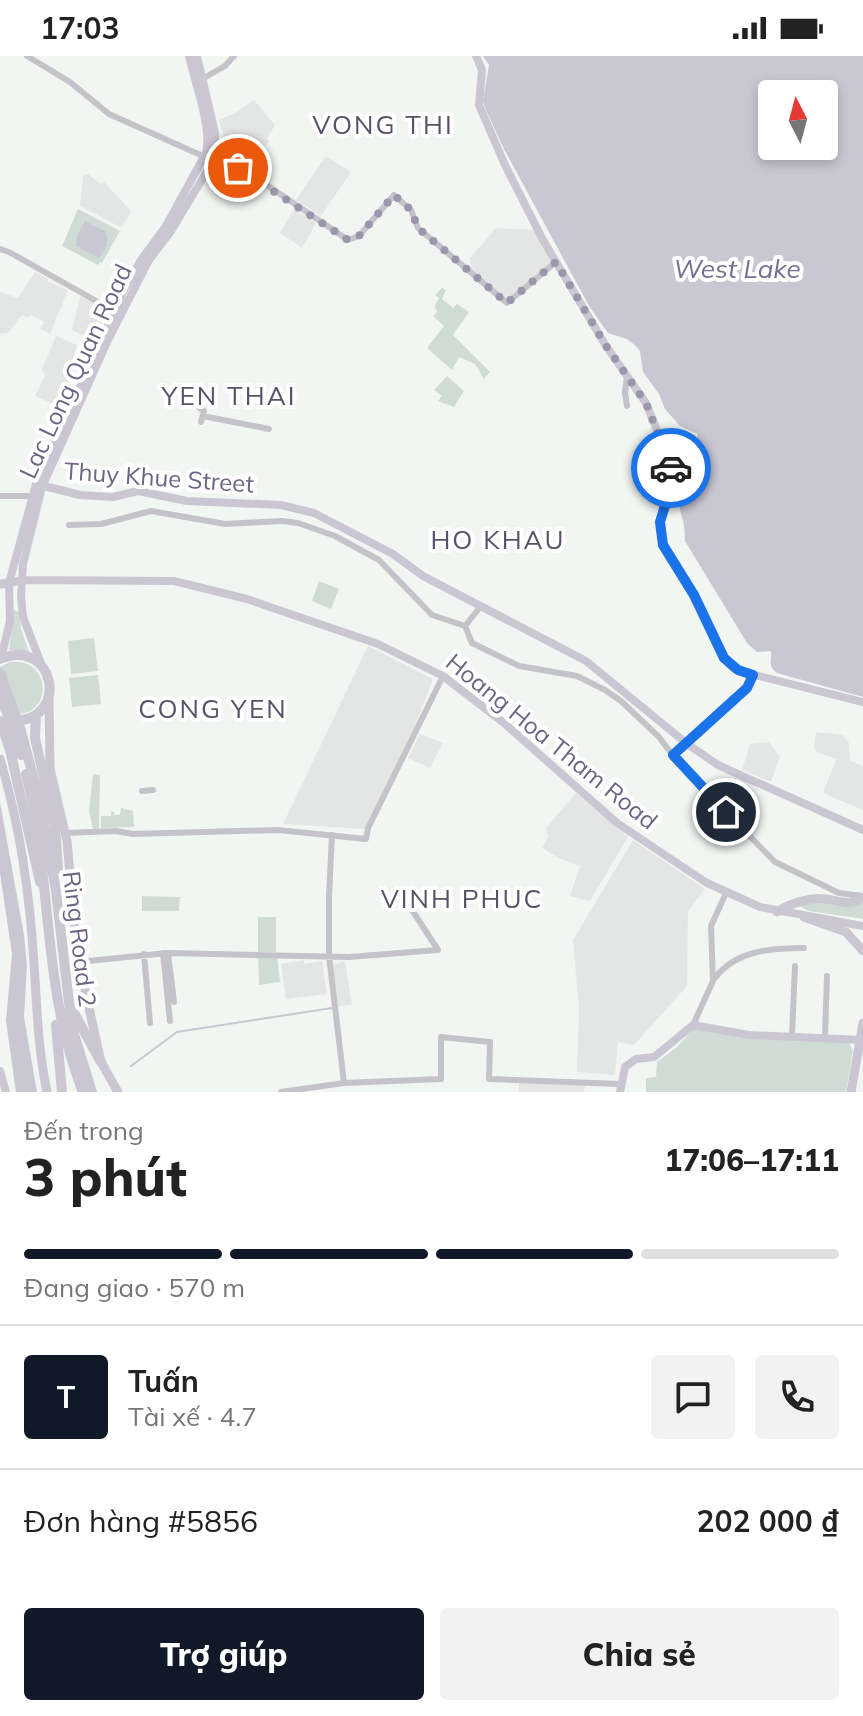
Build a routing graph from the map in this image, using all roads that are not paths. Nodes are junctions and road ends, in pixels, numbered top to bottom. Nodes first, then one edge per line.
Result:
1 (27, 56) edge
2 (189, 56) edge
3 (234, 56) edge
4 (476, 56) edge
5 (196, 63) edge
6 (202, 79) junction
7 (210, 158) junction
8 (0, 249) edge
9 (556, 262) junction
10 (126, 293) junction
11 (114, 311) junction
12 (104, 340) junction
13 (627, 375) junction
14 (201, 399) dead end
15 (627, 406) dead end
16 (269, 429) dead end
17 (39, 485) junction
18 (0, 496) edge
19 (32, 496) junction
20 (69, 525) dead end
21 (360, 535) junction
22 (355, 547) junction
23 (22, 580) junction
24 (5, 584) edge
25 (481, 606) junction
26 (465, 626) junction
27 (1, 658) edge
28 (43, 667) junction
29 (0, 673) edge
30 (753, 675) junction
31 (443, 676) junction
32 (0, 692) edge
33 (49, 697) junction
34 (863, 702) edge
35 (36, 715) junction
36 (0, 719) edge
37 (686, 743) junction
38 (673, 755) junction
39 (0, 759) edge
40 (34, 789) junction
41 (153, 790) dead end
42 (142, 791) dead end
43 (863, 830) edge
44 (65, 833) junction
45 (332, 835) junction
46 (50, 890) junction
47 (406, 893) dead end
48 (726, 893) junction
49 (863, 897) edge
50 (777, 912) junction
51 (804, 917) junction
52 (863, 926) edge
53 (804, 948) dead end
54 (863, 951) edge
55 (165, 953) junction
56 (144, 954) junction
57 (329, 956) junction
58 (78, 962) junction
59 (795, 966) dead end
60 (827, 976) dead end
61 (713, 981) junction
62 (54, 987) junction
63 (66, 994) junction
64 (174, 1002) dead end
65 (170, 1021) dead end
66 (150, 1023) dead end
67 (863, 1023) edge
68 (693, 1025) junction
69 (792, 1036) junction
70 (825, 1036) junction
71 (862, 1039) edge
72 (101, 1062) junction
73 (0, 1071) edge
74 (344, 1083) junction
75 (620, 1088) edge
76 (6, 1092) edge
77 (47, 1092) edge
78 (62, 1092) edge
79 (83, 1092) edge
80 (92, 1092) edge
81 (118, 1092) edge
82 (281, 1092) edge
83 (851, 1092) edge

1 - 7 street
2 - 5 main road
3 - 6 street
4 - 9 main road
5 - 6 main road
5 - 7 main road
6 - 7 main road
7 - 9 street
7 - 10 main road, Lac Long Quan Road
8 - 11 street
9 - 13 main road
10 - 11 main road, Lac Long Quan Road
10 - 12 main road, Lac Long Quan Road
11 - 12 main road, Lac Long Quan Road
12 - 17 main road, Lac Long Quan Road
13 - 15 street
13 - 30 main road
14 - 16 street
17 - 19 main road, Lac Long Quan Road
17 - 21 main road, Thuy Khue Street
17 - 23 main road, Lac Long Quan Road
18 - 19 street
19 - 24 main road, Lac Long Quan Road
20 - 22 street
21 - 22 street
21 - 25 main road, Thuy Khue Street
22 - 26 street
23 - 24 main road, Hoang Hoa Tham Road
23 - 28 main road, Lac Long Quan Road
23 - 31 main road, Hoang Hoa Tham Road
24 - 27 main road, Lac Long Quan Road
25 - 26 street
25 - 37 main road, Thuy Khue Street
26 - 38 street
27 - 28 highway
28 - 33 highway
29 - 40 highway
30 - 34 main road
30 - 37 street
31 - 45 street
31 - 48 main road, Hoang Hoa Tham Road
32 - 40 highway
33 - 35 highway
33 - 44 main road
35 - 36 highway
35 - 46 highway
36 - 46 highway
37 - 38 street
37 - 43 main road, Thuy Khue Street
38 - 49 street
39 - 77 main road
40 - 46 highway, Ring Road 2
41 - 42 street
44 - 45 street
44 - 58 main road
45 - 57 street
46 - 62 highway, Ring Road 2
46 - 63 highway, Ring Road 2
47 - 57 street
48 - 50 main road, Hoang Hoa Tham Road
48 - 61 street
49 - 50 main road
50 - 51 main road, Hoang Hoa Tham Road
51 - 52 main road, Hoang Hoa Tham Road
51 - 54 main road
53 - 61 street
55 - 56 street
55 - 57 street
55 - 64 street
55 - 65 street
56 - 58 street
56 - 66 street
57 - 74 street
58 - 72 main road
59 - 69 street
60 - 70 street
61 - 68 street
62 - 78 highway
62 - 79 highway, Ring Road 2
63 - 72 highway
63 - 80 highway, Ring Road 2
67 - 71 main road
68 - 69 main road
68 - 75 main road
69 - 70 main road
70 - 71 main road
71 - 83 main road
72 - 81 main road
73 - 76 main road
74 - 75 street
74 - 82 street

